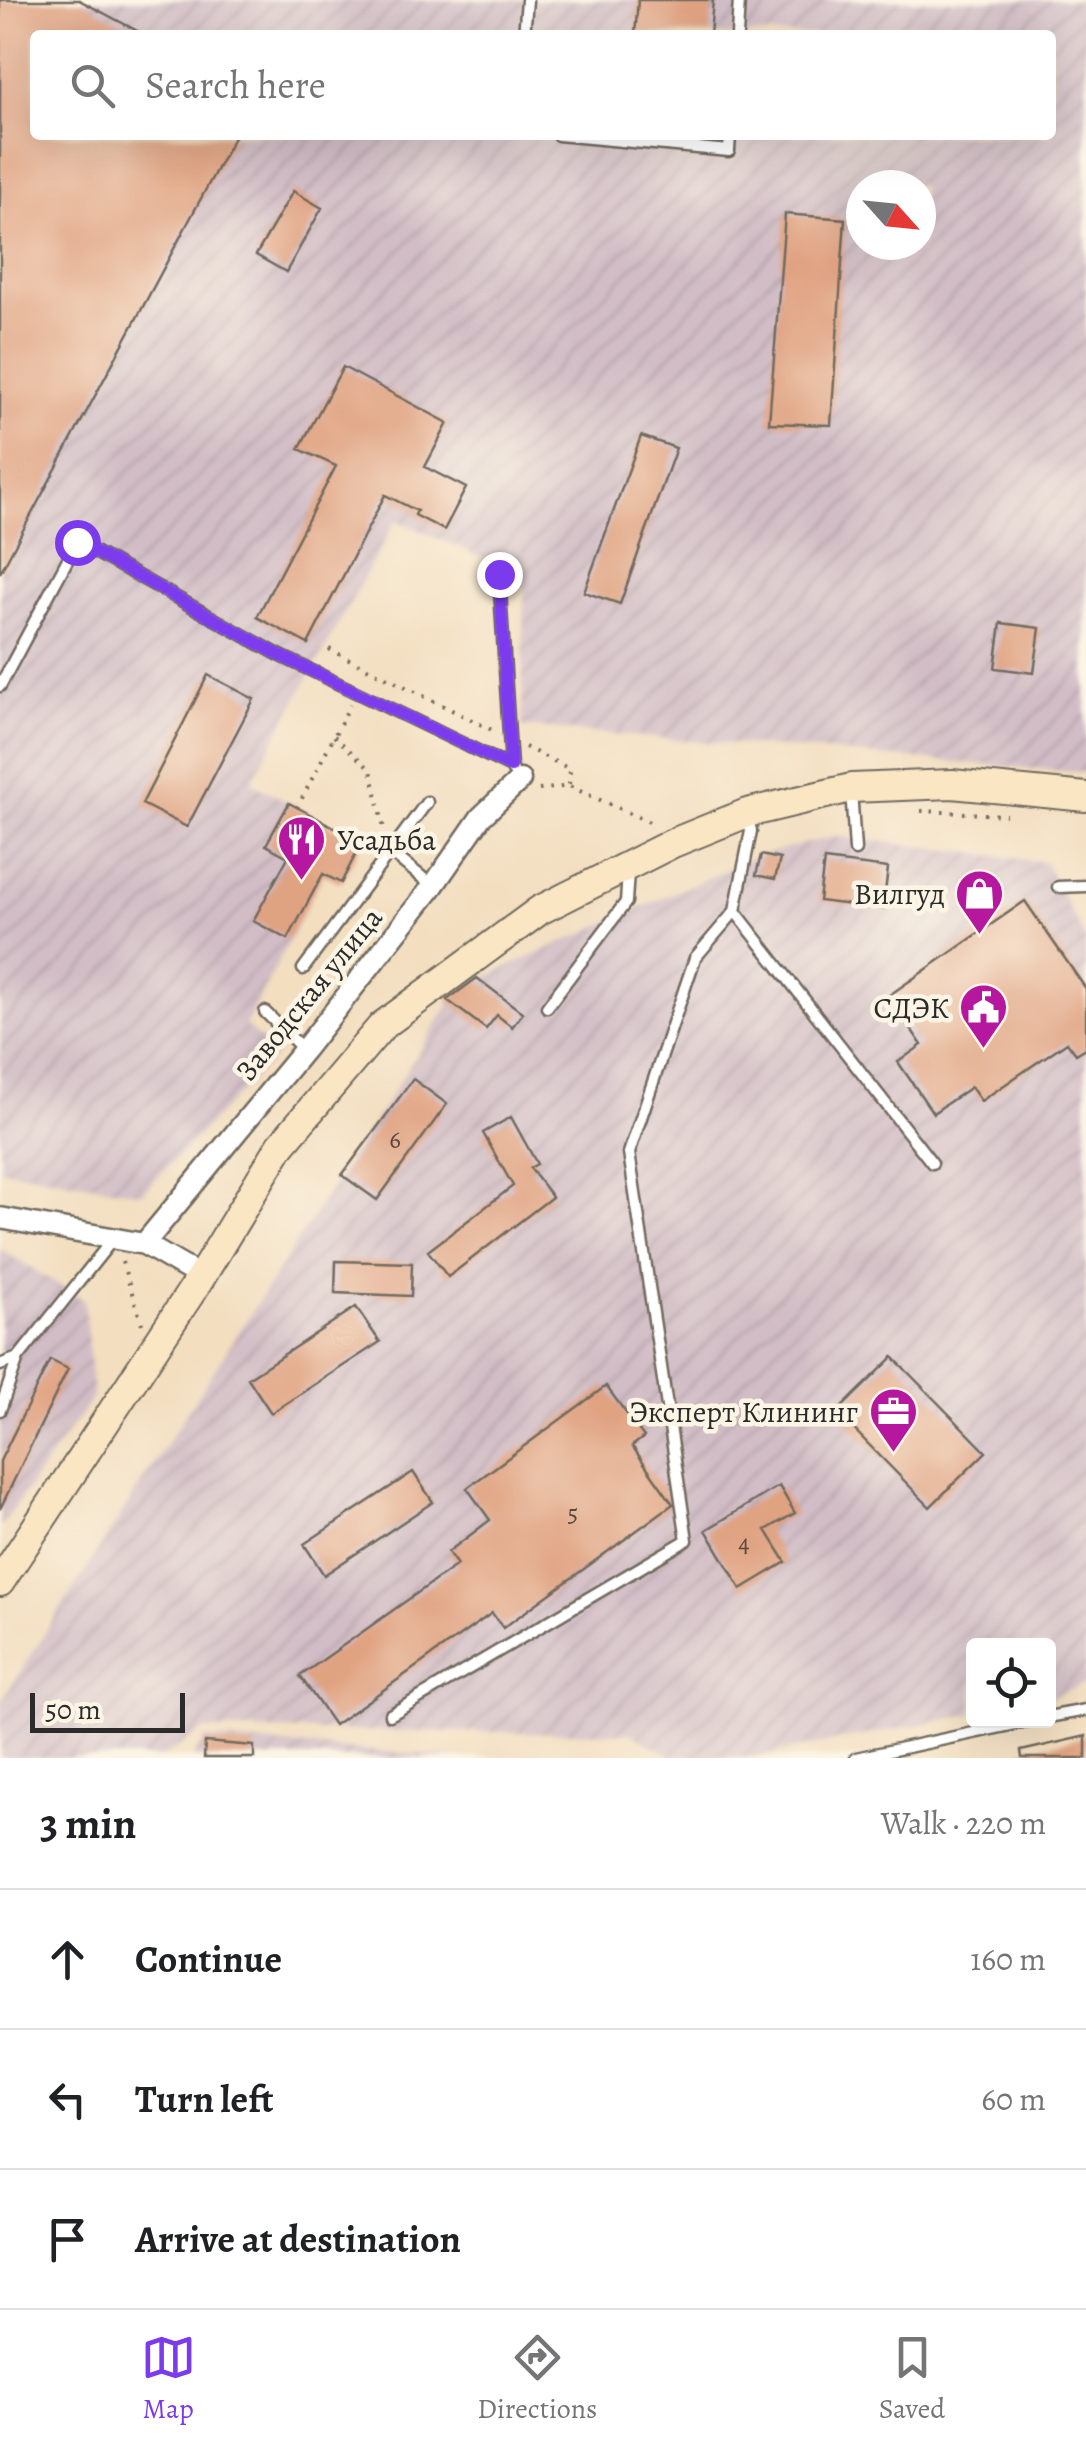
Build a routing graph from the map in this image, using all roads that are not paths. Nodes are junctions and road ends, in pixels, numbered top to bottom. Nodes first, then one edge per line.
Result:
1 (527, 0) edge
2 (739, 0) edge
3 (524, 30) edge
4 (736, 30) edge
5 (611, 140) edge
6 (730, 140) edge
7 (499, 574) dead end
8 (0, 686) edge
9 (512, 780) junction
10 (851, 788) junction
11 (1086, 797) edge
12 (427, 802) dead end
13 (747, 813) junction
14 (855, 850) dead end
15 (390, 852) junction
16 (628, 866) junction
17 (433, 886) junction
18 (1058, 886) dead end
19 (1086, 886) edge
20 (735, 911) junction
21 (303, 969) dead end
22 (547, 1006) dead end
23 (265, 1012) dead end
24 (304, 1050) junction
25 (932, 1163) dead end
26 (0, 1218) edge
27 (114, 1239) junction
28 (144, 1244) junction
29 (200, 1277) junction
30 (18, 1358) junction
31 (0, 1365) edge
32 (0, 1410) edge
33 (0, 1582) edge
34 (1086, 1710) edge
35 (390, 1716) dead end
36 (1056, 1716) edge
37 (997, 1728) edge
38 (856, 1758) edge

1 - 3 lane
2 - 4 lane
5 - 6 lane
7 - 9 lane
8 - 9 lane
9 - 17 street, Заводская улица
10 - 11 main road
10 - 13 main road
10 - 14 lane
12 - 15 lane
13 - 16 main road
13 - 20 lane
15 - 17 lane
15 - 21 lane
16 - 22 lane
16 - 29 main road
17 - 24 street, Заводская улица
18 - 19 lane
20 - 25 lane
20 - 35 lane
23 - 24 lane
24 - 28 street, Заводская улица
26 - 27 street
27 - 28 street
27 - 30 lane
28 - 29 street
29 - 33 main road
30 - 31 lane
30 - 32 lane
34 - 36 lane
37 - 38 lane

